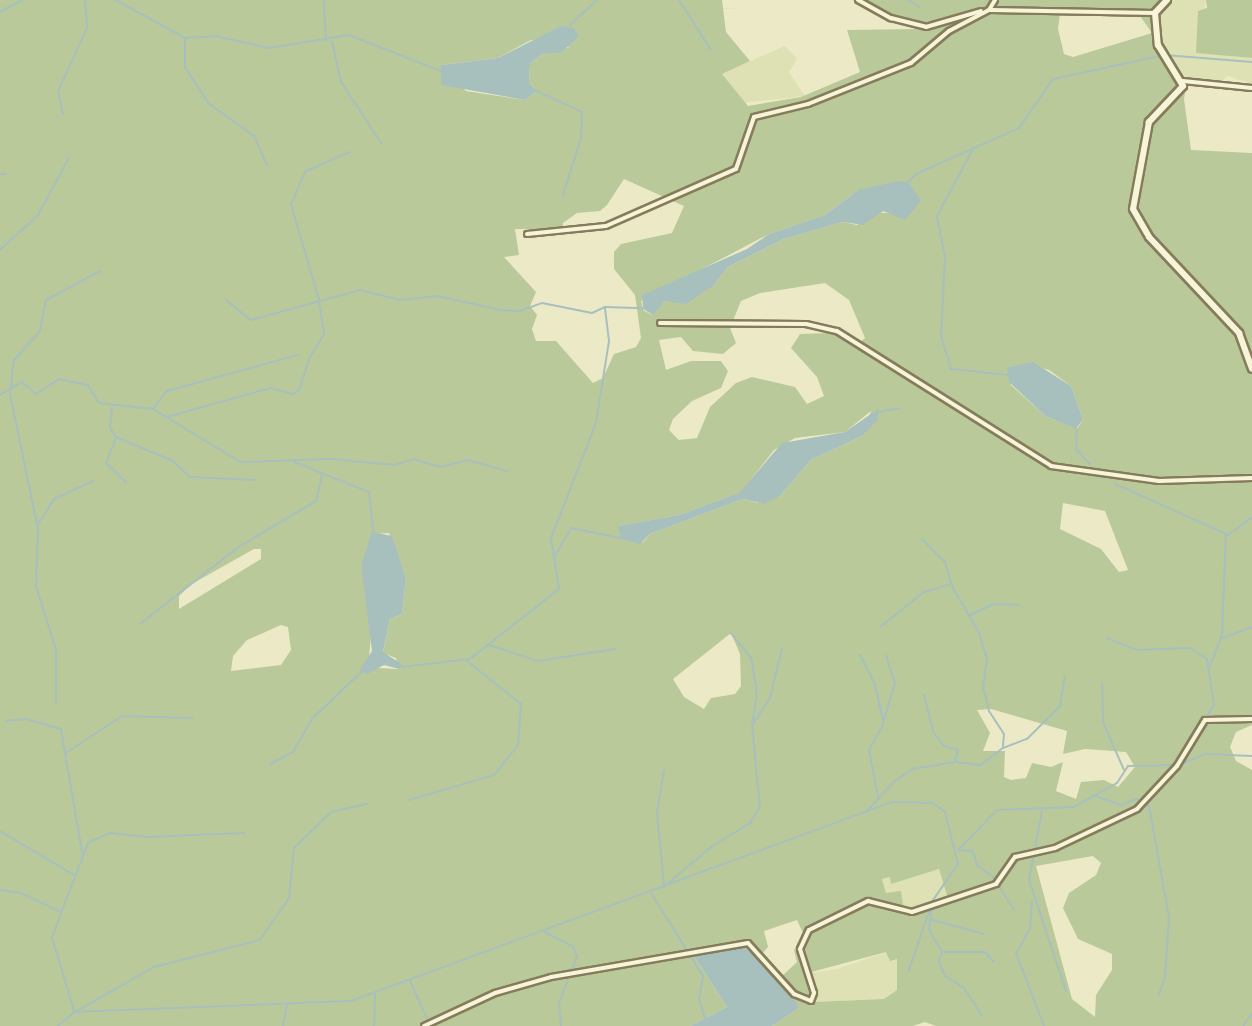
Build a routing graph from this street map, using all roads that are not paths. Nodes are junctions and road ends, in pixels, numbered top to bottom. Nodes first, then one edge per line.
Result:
1 (858, 0) edge
2 (995, 0) edge
3 (1167, 0) edge
4 (989, 10) junction
5 (1155, 13) junction
6 (1183, 81) junction
7 (1252, 88) edge
8 (527, 234) dead end
9 (660, 323) dead end
10 (1252, 369) edge
11 (1252, 478) edge
12 (1252, 719) edge
13 (424, 1026) edge

1 - 4 street
2 - 4 street
3 - 5 street
4 - 5 street
4 - 8 street
5 - 6 street
6 - 7 street
6 - 10 street
9 - 11 street
12 - 13 street

